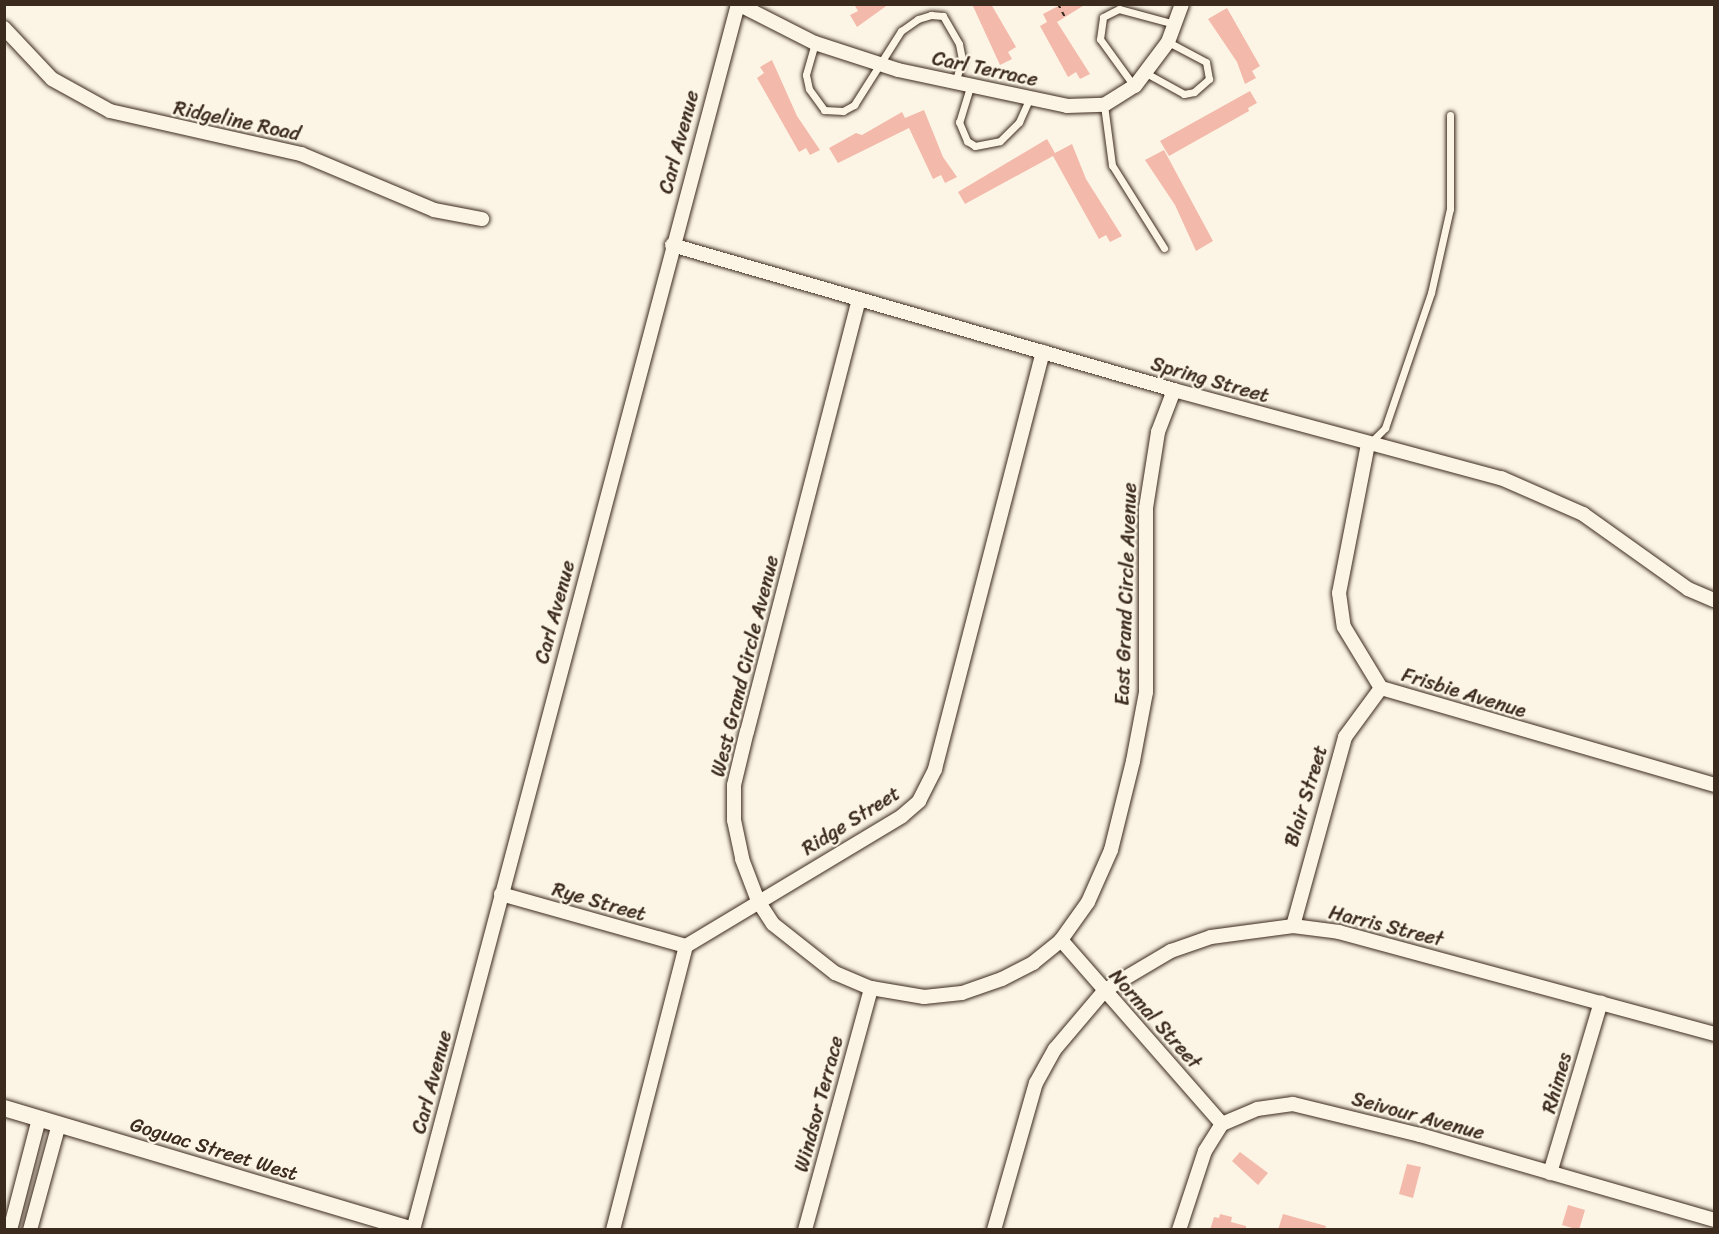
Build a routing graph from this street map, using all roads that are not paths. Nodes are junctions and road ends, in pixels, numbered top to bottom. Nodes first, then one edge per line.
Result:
1 (738, 4) edge
2 (1182, 4) edge
3 (1174, 24) junction
4 (4, 28) edge
5 (1168, 42) junction
6 (815, 43) junction
7 (881, 64) junction
8 (1146, 73) junction
9 (955, 83) junction
10 (1135, 86) junction
11 (969, 87) junction
12 (1029, 100) junction
13 (1104, 105) junction
14 (1450, 116) dead end
15 (482, 219) dead end
16 (672, 245) junction
17 (1164, 248) dead end
18 (859, 299) junction
19 (1043, 352) junction
20 (1174, 390) junction
21 (1368, 444) junction
22 (1714, 600) edge
23 (1381, 688) junction
24 (1714, 785) edge
25 (501, 894) junction
26 (758, 901) junction
27 (1293, 926) junction
28 (1061, 939) junction
29 (686, 946) junction
30 (871, 988) junction
31 (1105, 990) junction
32 (1601, 1002) junction
33 (1714, 1034) edge
34 (4, 1108) edge
35 (39, 1119) junction
36 (59, 1124) junction
37 (1222, 1124) junction
38 (1550, 1173) junction
39 (1714, 1220) edge
40 (10, 1230) edge
41 (30, 1230) edge
42 (413, 1230) edge
43 (613, 1230) edge
44 (805, 1230) edge
45 (994, 1230) edge
46 (1179, 1230) edge

1 - 6 street, Carl Terrace
1 - 16 street, Carl Avenue
2 - 3 street, Carl Terrace
3 - 5 street, Carl Terrace
3 - 10 lane
4 - 15 street, Ridgeline Road
5 - 8 street, Carl Terrace
5 - 8 lane
6 - 7 street, Carl Terrace
6 - 7 lane
7 - 9 street, Carl Terrace
7 - 9 lane
8 - 10 street, Carl Terrace
9 - 11 street, Carl Terrace
10 - 13 street, Carl Terrace
11 - 12 street, Carl Terrace
11 - 12 lane
12 - 13 street, Carl Terrace
13 - 17 lane
14 - 21 lane
16 - 18 street, Spring Street
16 - 25 street, Carl Avenue
18 - 19 street, Spring Street
18 - 26 street, West Grand Circle Avenue
19 - 20 street, Spring Street
19 - 26 street, Ridge Street
20 - 21 street, Spring Street
20 - 28 street, East Grand Circle Avenue
21 - 22 street, Spring Street
21 - 23 street, Frisbie Avenue
23 - 24 street, Frisbie Avenue
23 - 27 street, Blair Street
25 - 29 street, Rye Street
25 - 42 street, Carl Avenue
26 - 29 street, Ridge Street
26 - 30 street, West Grand Circle Avenue
27 - 31 street, Harris Street
27 - 32 street, Harris Street
28 - 30 street, East Grand Circle Avenue
28 - 31 street, Normal Street
29 - 43 street
30 - 44 street, Windsor Terrace
31 - 37 street, Normal Street
31 - 45 street, Harris Street
32 - 33 street, Harris Street
32 - 38 street, Rhimes
34 - 35 street, Goguac Street West
35 - 36 street, Goguac Street West
35 - 40 street
36 - 41 street
36 - 42 street, Goguac Street West
37 - 38 street, Seivour Avenue
37 - 46 street
38 - 39 street, Seivour Avenue

